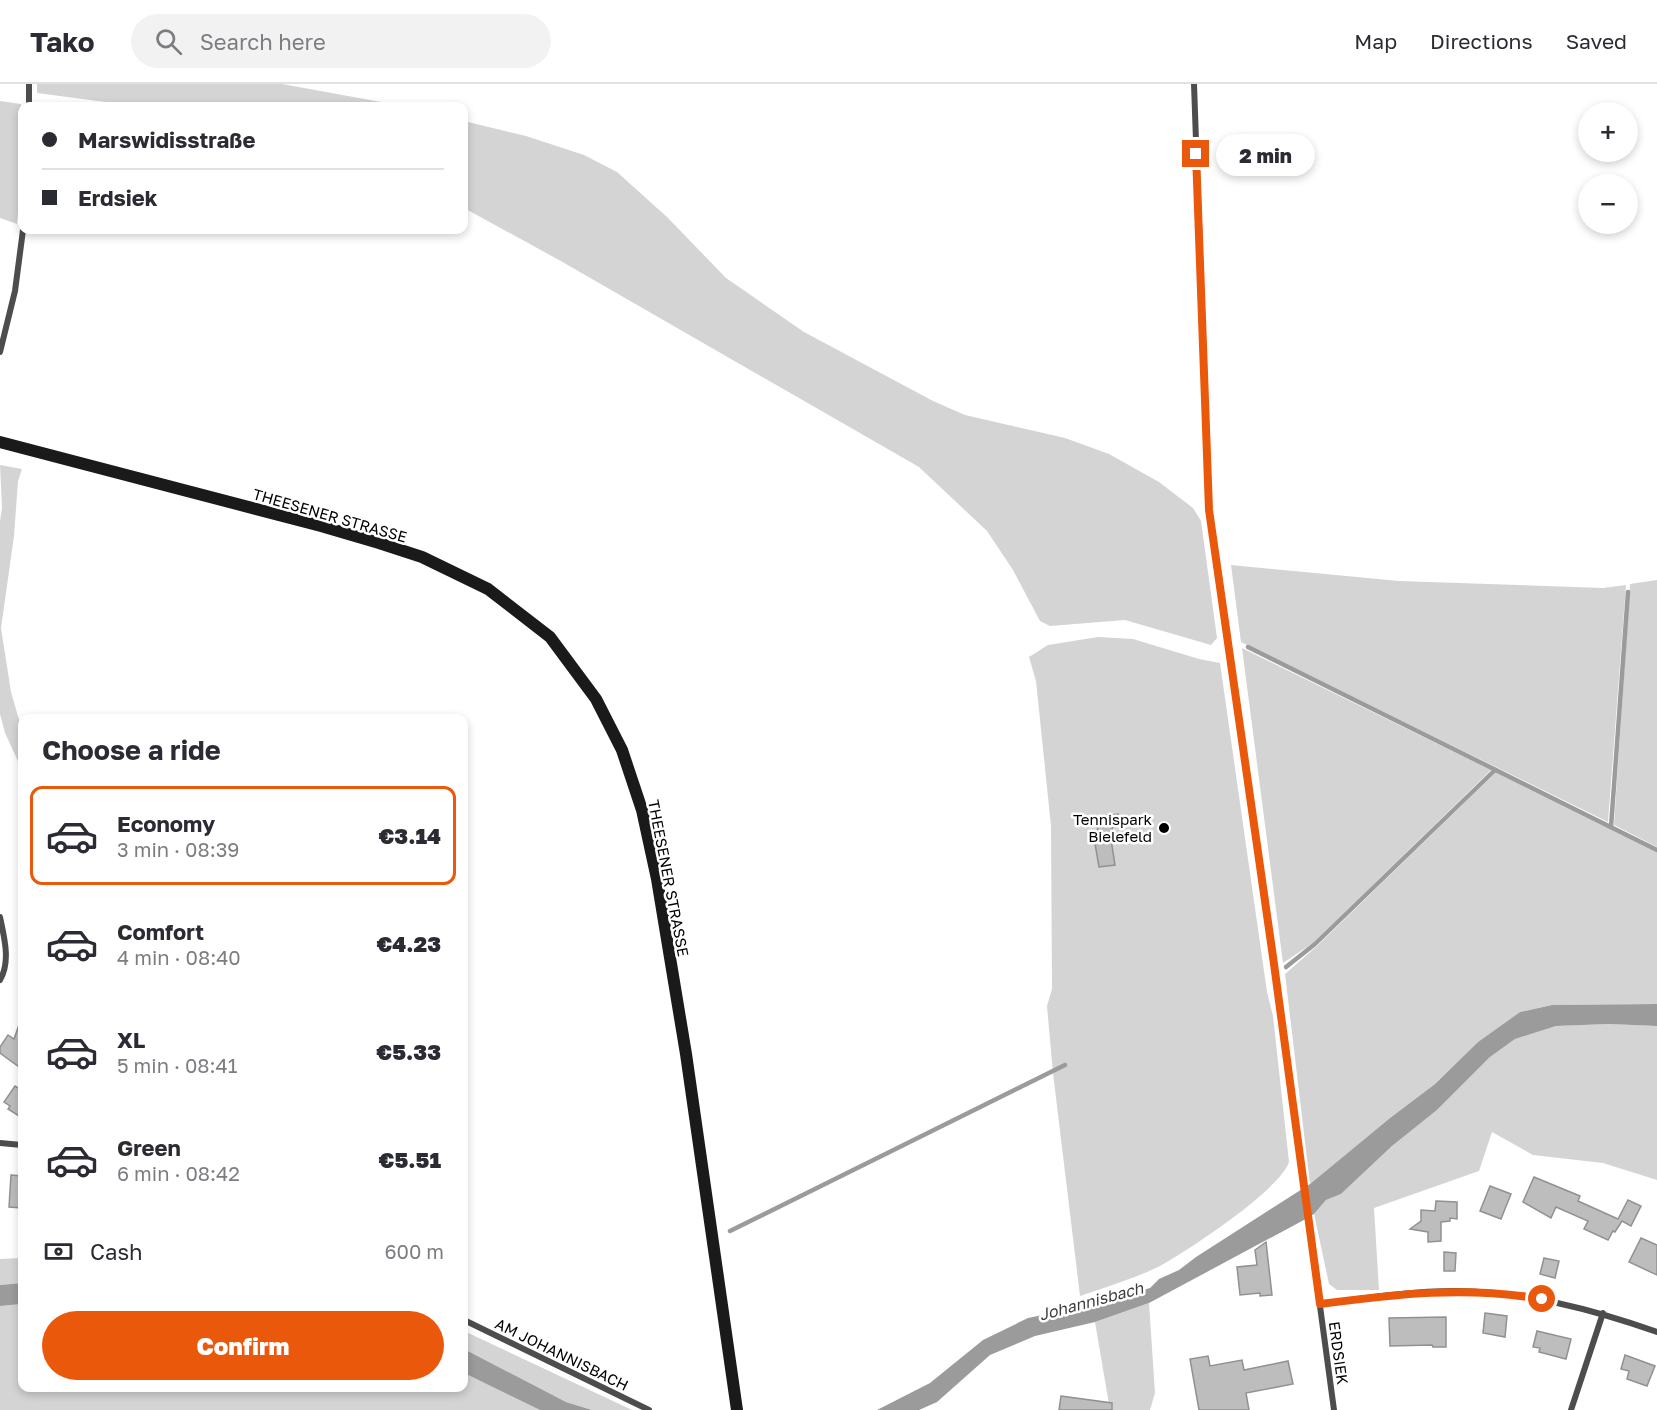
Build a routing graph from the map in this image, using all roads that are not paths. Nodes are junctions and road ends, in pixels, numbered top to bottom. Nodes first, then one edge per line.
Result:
1 (29, 84) edge
2 (1194, 84) edge
3 (28, 102) edge
4 (22, 234) edge
5 (0, 352) edge
6 (0, 442) edge
7 (0, 917) edge
8 (0, 980) edge
9 (0, 1143) edge
10 (18, 1145) edge
11 (1320, 1304) junction
12 (1603, 1313) junction
13 (468, 1322) edge
14 (1657, 1332) edge
15 (649, 1410) edge
16 (737, 1410) edge
17 (1334, 1410) edge
18 (1571, 1410) edge

1 - 3 street
2 - 11 street, ERDSIEK
4 - 5 street
6 - 16 street, THEESENER STRASSE
7 - 8 street
9 - 10 street
11 - 12 street
11 - 17 street, ERDSIEK
12 - 14 street
12 - 18 street
13 - 15 street, AM JOHANNISBACH

